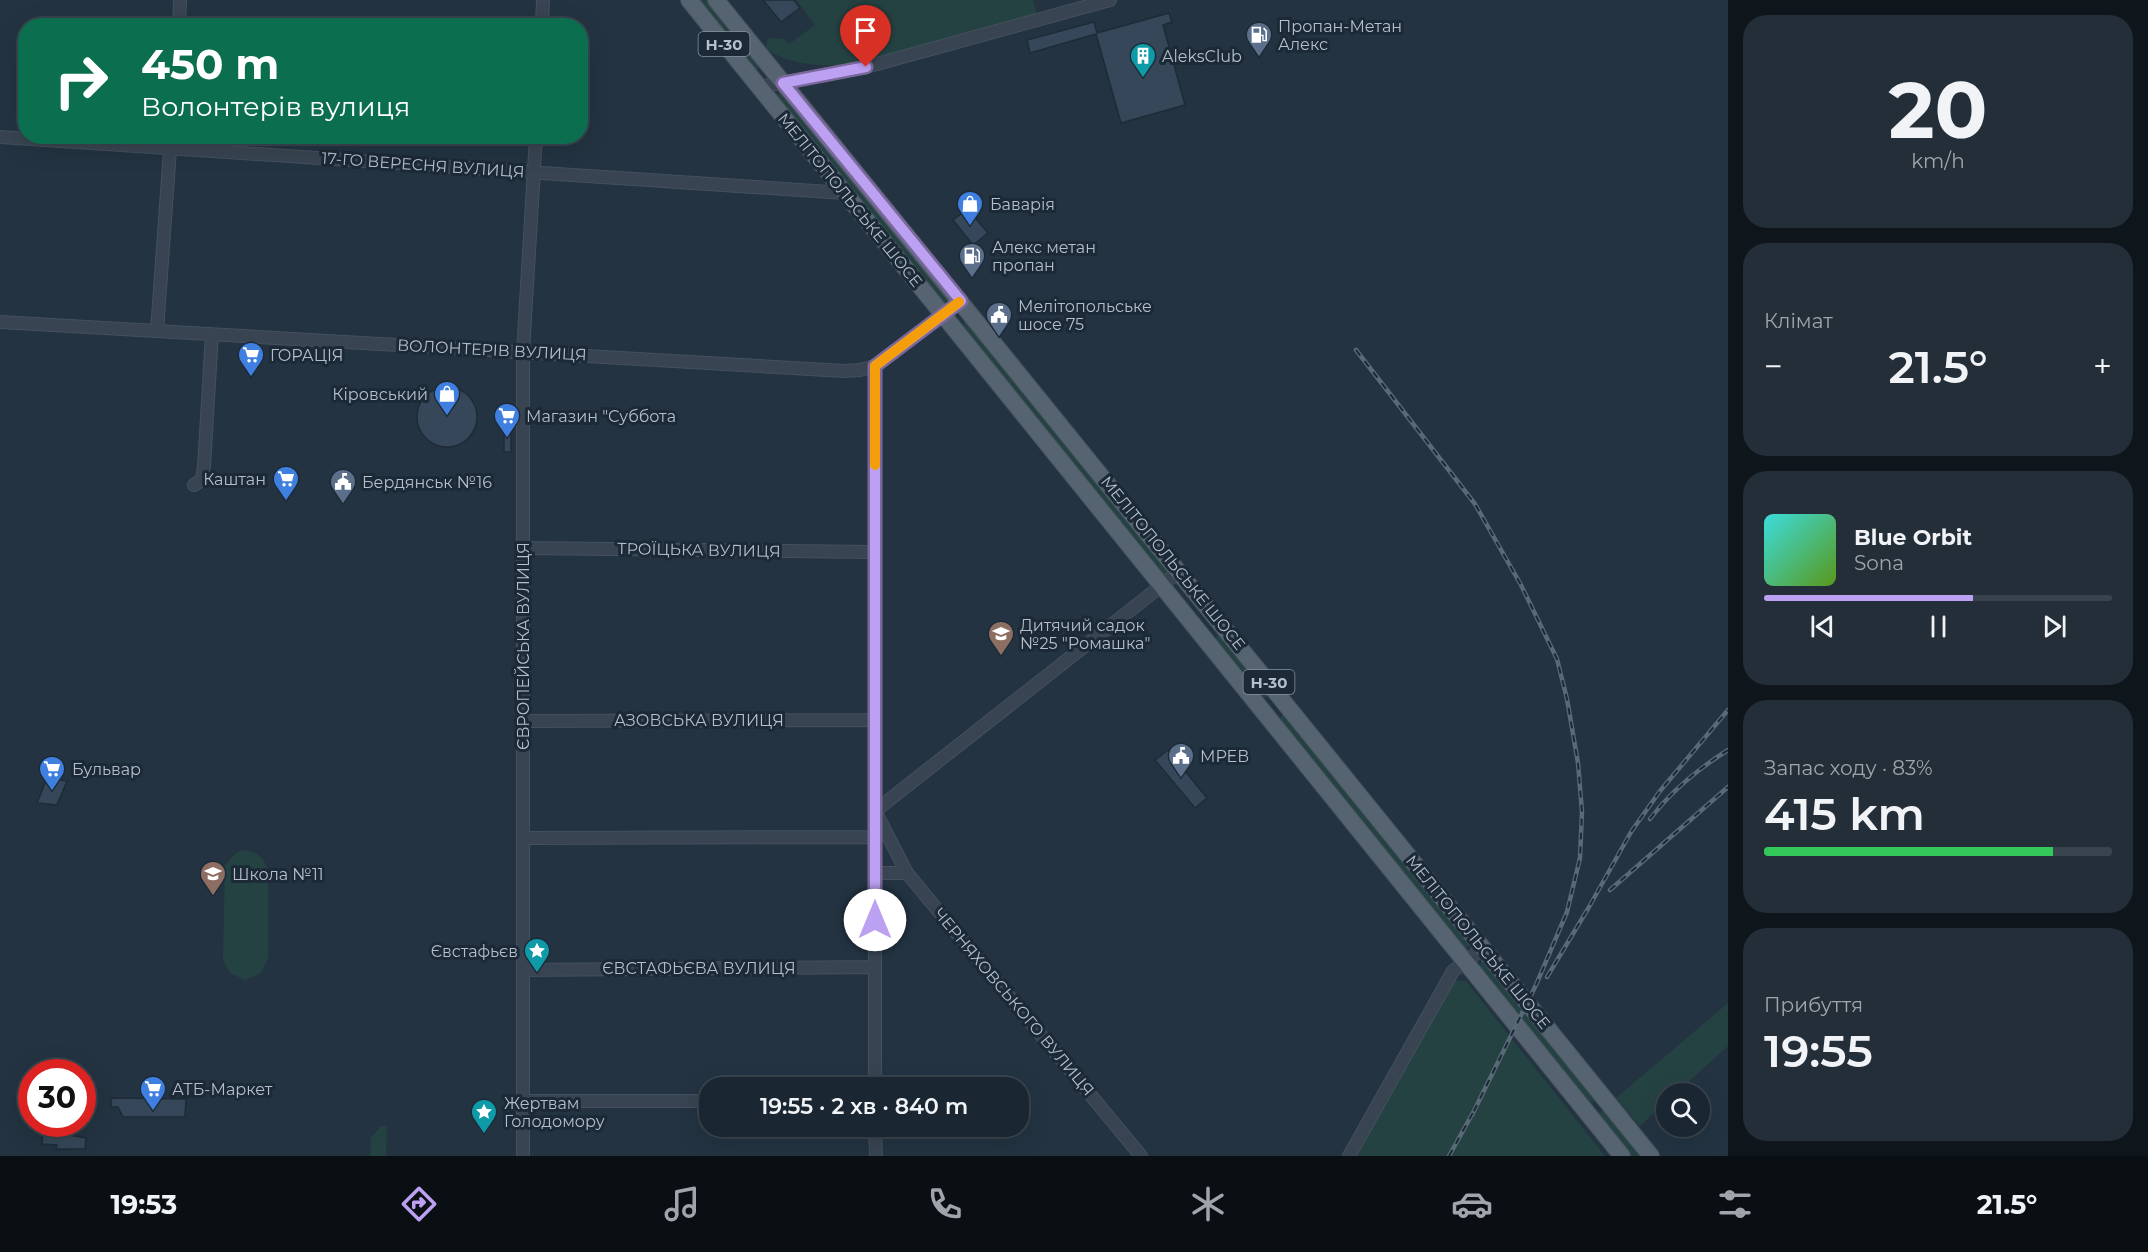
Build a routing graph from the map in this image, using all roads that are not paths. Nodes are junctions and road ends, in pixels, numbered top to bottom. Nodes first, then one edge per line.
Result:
1 (180, 0) edge
2 (543, 0) edge
3 (689, 0) edge
4 (716, 0) edge
5 (1110, 0) edge
6 (179, 18) edge
7 (542, 18) edge
8 (783, 83) junction
9 (759, 87) junction
10 (0, 137) edge
11 (18, 138) edge
12 (171, 144) edge
13 (195, 144) edge
14 (536, 144) edge
15 (534, 172) junction
16 (845, 193) junction
17 (961, 301) junction
18 (943, 314) junction
19 (0, 322) edge
20 (157, 331) junction
21 (212, 334) junction
22 (523, 352) junction
23 (875, 366) junction
24 (194, 485) dead end
25 (523, 548) junction
26 (875, 552) junction
27 (1180, 572) junction
28 (1162, 586) junction
29 (875, 720) junction
30 (523, 721) junction
31 (875, 811) junction
32 (875, 837) junction
33 (523, 838) junction
34 (875, 873) junction
35 (908, 873) junction
36 (1482, 949) junction
37 (1465, 962) junction
38 (875, 967) junction
39 (523, 969) junction
40 (875, 1077) edge
41 (523, 1101) junction
42 (699, 1101) edge
43 (875, 1137) edge
44 (523, 1156) edge
45 (876, 1156) edge
46 (1141, 1156) edge
47 (1349, 1156) edge
48 (1622, 1156) edge
49 (1651, 1156) edge

1 - 6 street
2 - 7 street
3 - 9 main road, МЕЛІТОПОЛЬСЬКЕ ШОСЕ / Н-30
4 - 8 main road, МЕЛІТОПОЛЬСЬКЕ ШОСЕ / Н-30
5 - 8 street
8 - 9 street
8 - 17 main road, МЕЛІТОПОЛЬСЬКЕ ШОСЕ / Н-30
9 - 16 main road, МЕЛІТОПОЛЬСЬКЕ ШОСЕ / Н-30
10 - 11 street, 17-ГО ВЕРЕСНЯ ВУЛИЦЯ
12 - 20 street
13 - 15 street, 17-ГО ВЕРЕСНЯ ВУЛИЦЯ
14 - 15 street, ЄВРОПЕЙСЬКА ВУЛИЦЯ
15 - 16 street, 17-ГО ВЕРЕСНЯ ВУЛИЦЯ
15 - 22 street, ЄВРОПЕЙСЬКА ВУЛИЦЯ
16 - 18 main road, МЕЛІТОПОЛЬСЬКЕ ШОСЕ / Н-30
17 - 18 street, ВОЛОНТЕРІВ ВУЛИЦЯ
17 - 27 main road, МЕЛІТОПОЛЬСЬКЕ ШОСЕ / Н-30
18 - 23 street, ВОЛОНТЕРІВ ВУЛИЦЯ
18 - 28 main road, МЕЛІТОПОЛЬСЬКЕ ШОСЕ / Н-30
19 - 20 street, ВОЛОНТЕРІВ ВУЛИЦЯ
20 - 21 street, ВОЛОНТЕРІВ ВУЛИЦЯ
21 - 22 street, ВОЛОНТЕРІВ ВУЛИЦЯ
21 - 24 street
22 - 23 street, ВОЛОНТЕРІВ ВУЛИЦЯ
22 - 25 street, ЄВРОПЕЙСЬКА ВУЛИЦЯ
23 - 26 street
25 - 26 street, ТРОЇЦЬКА ВУЛИЦЯ
25 - 30 street, ЄВРОПЕЙСЬКА ВУЛИЦЯ
26 - 29 street
27 - 28 street
27 - 36 main road, МЕЛІТОПОЛЬСЬКЕ ШОСЕ / Н-30
28 - 31 street
28 - 37 main road, МЕЛІТОПОЛЬСЬКЕ ШОСЕ / Н-30
29 - 30 street, АЗОВСЬКА ВУЛИЦЯ
29 - 31 street
30 - 33 street, ЄВРОПЕЙСЬКА ВУЛИЦЯ
31 - 32 street
31 - 35 street, ЧЕРНЯХОВСЬКОГО ВУЛИЦЯ
32 - 33 street
32 - 34 street
33 - 39 street, ЄВРОПЕЙСЬКА ВУЛИЦЯ
34 - 35 street
34 - 38 street
35 - 46 street, ЧЕРНЯХОВСЬКОГО ВУЛИЦЯ
36 - 37 street
36 - 49 main road, МЕЛІТОПОЛЬСЬКЕ ШОСЕ / Н-30
37 - 47 street
37 - 48 main road, МЕЛІТОПОЛЬСЬКЕ ШОСЕ / Н-30
38 - 39 street, ЄВСТАФЬЄВА ВУЛИЦЯ
38 - 40 street
39 - 41 street, ЄВРОПЕЙСЬКА ВУЛИЦЯ
41 - 42 street
41 - 44 street, ЄВРОПЕЙСЬКА ВУЛИЦЯ
43 - 45 street

